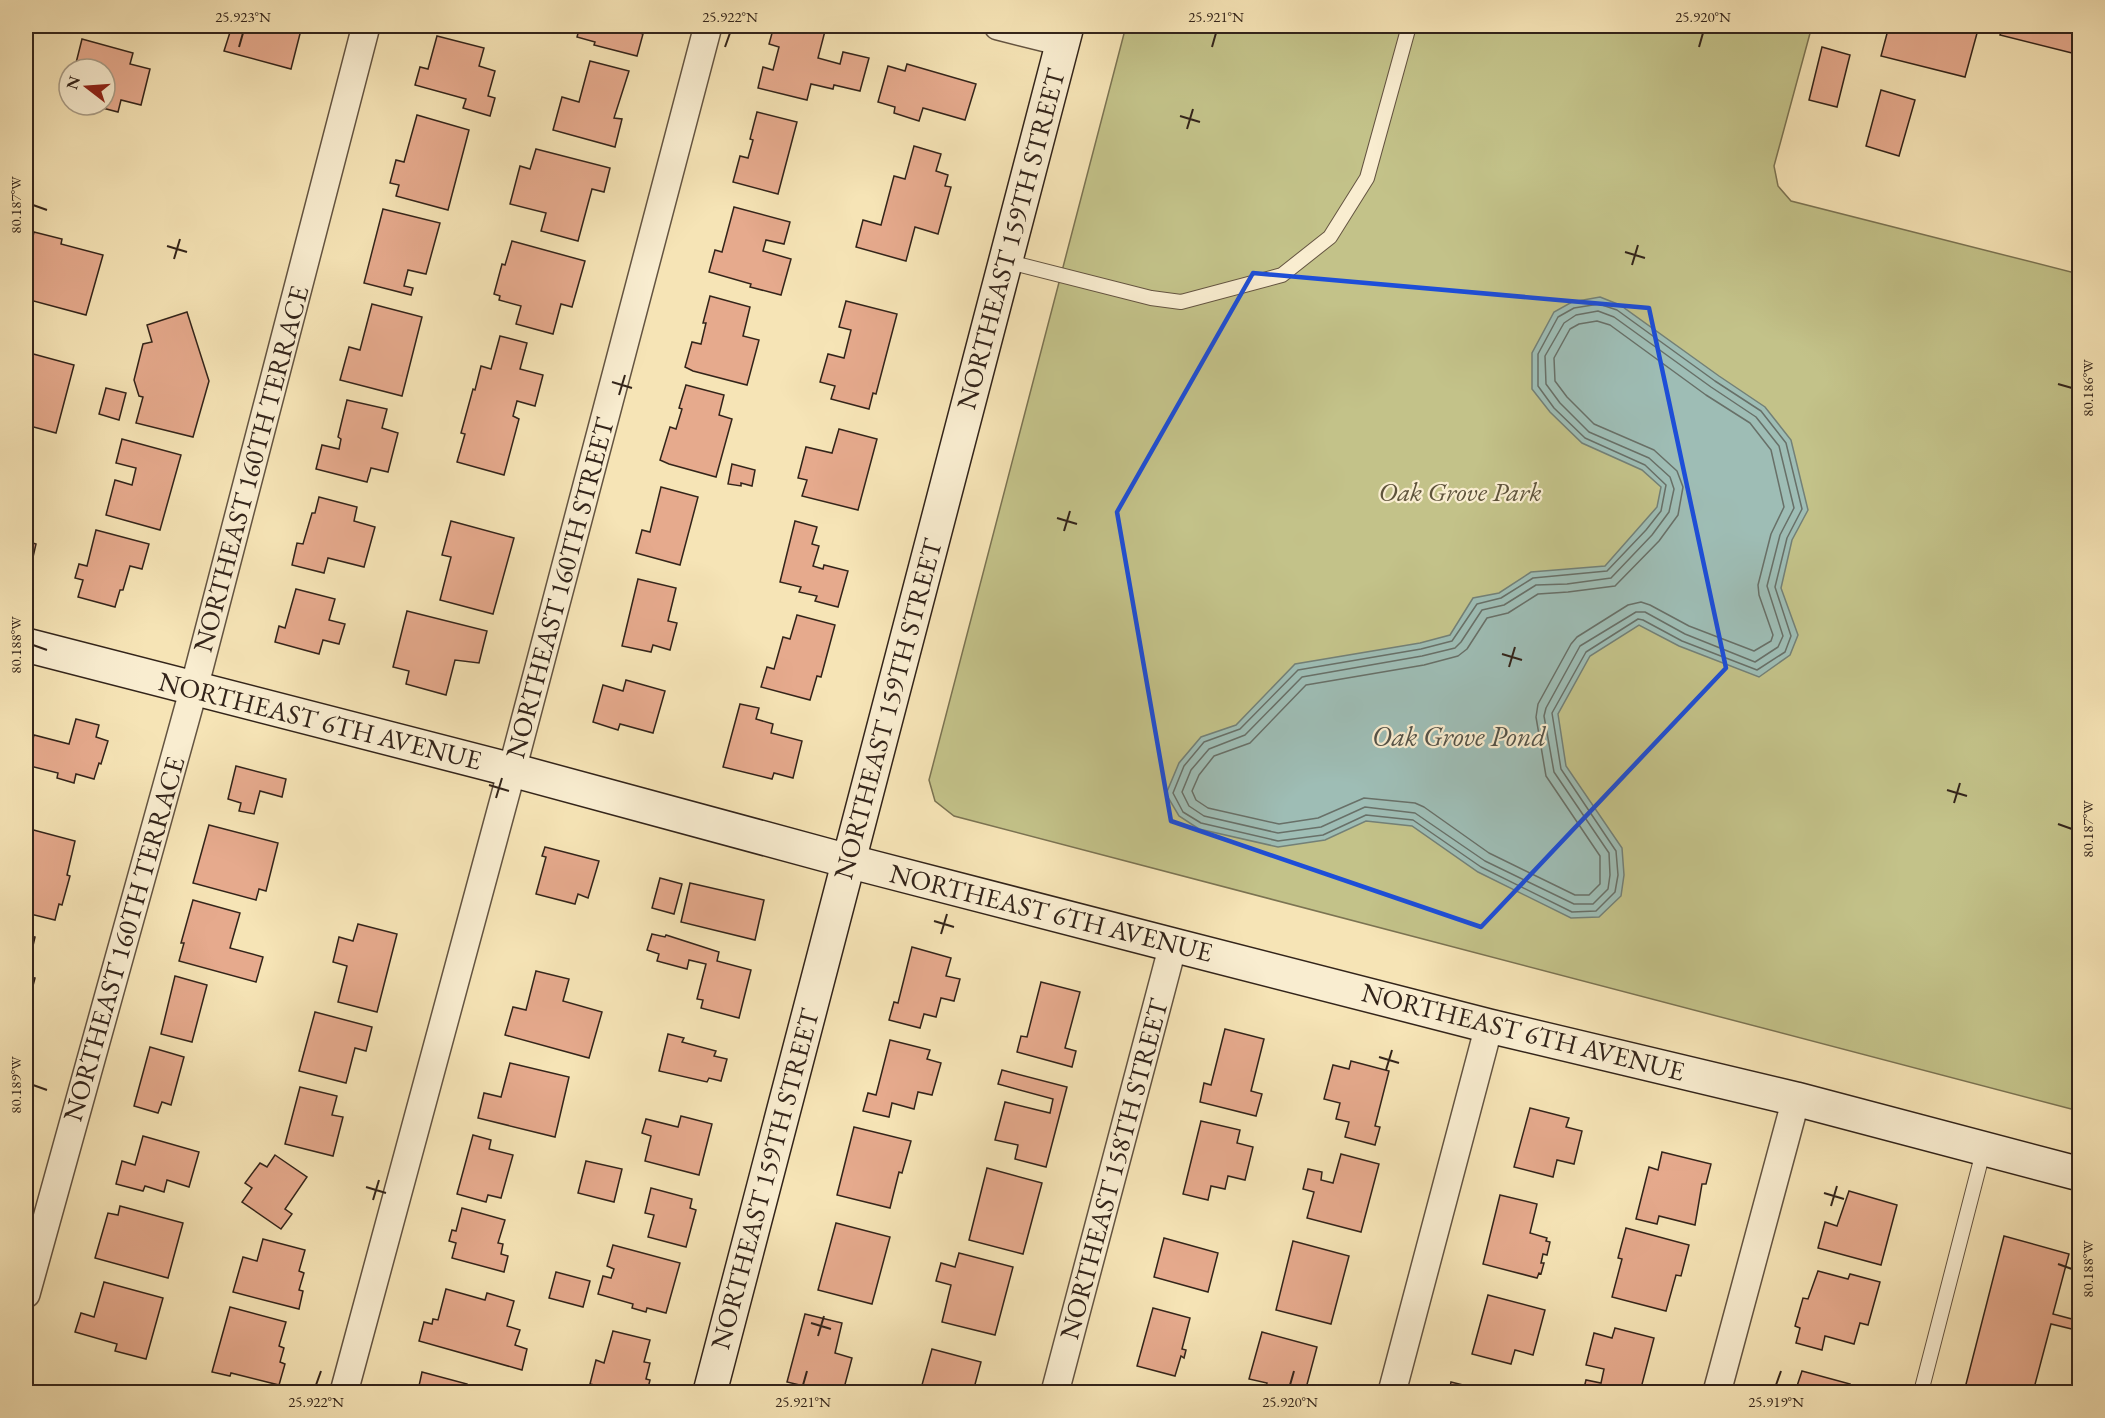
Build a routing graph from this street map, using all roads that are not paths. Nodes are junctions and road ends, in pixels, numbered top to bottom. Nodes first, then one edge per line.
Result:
1 (366, 26) edge
2 (708, 26) edge
3 (998, 26) edge
4 (1409, 26) edge
5 (1064, 34) edge
6 (1005, 261) junction
7 (26, 645) edge
8 (194, 688) junction
9 (512, 770) junction
10 (848, 861) junction
11 (1173, 945) junction
12 (1489, 1026) junction
13 (1796, 1099) junction
14 (1984, 1148) junction
15 (2079, 1174) edge
16 (26, 1294) edge
17 (344, 1392) edge
18 (710, 1392) edge
19 (1055, 1392) edge
20 (1392, 1392) edge
21 (1717, 1392) edge
22 (1921, 1392) edge

1 - 8 street, NORTHEAST 160TH TERRACE
2 - 9 street, NORTHEAST 160TH STREET
3 - 5 street
4 - 6 lane
5 - 6 main road, NORTHEAST 159TH STREET
6 - 10 main road, NORTHEAST 159TH STREET
7 - 8 main road, NORTHEAST 6TH AVENUE
8 - 9 main road, NORTHEAST 6TH AVENUE
8 - 16 street, NORTHEAST 160TH TERRACE
9 - 10 main road, NORTHEAST 6TH AVENUE
9 - 17 street, NORTHEAST 160TH STREET
10 - 11 main road, NORTHEAST 6TH AVENUE
10 - 18 main road, NORTHEAST 159TH STREET
11 - 12 main road, NORTHEAST 6TH AVENUE
11 - 19 street, NORTHEAST 158TH STREET
12 - 13 main road, NORTHEAST 6TH AVENUE
12 - 20 street
13 - 14 main road, NORTHEAST 6TH AVENUE
13 - 21 street
14 - 15 main road, NORTHEAST 6TH AVENUE
14 - 22 lane

